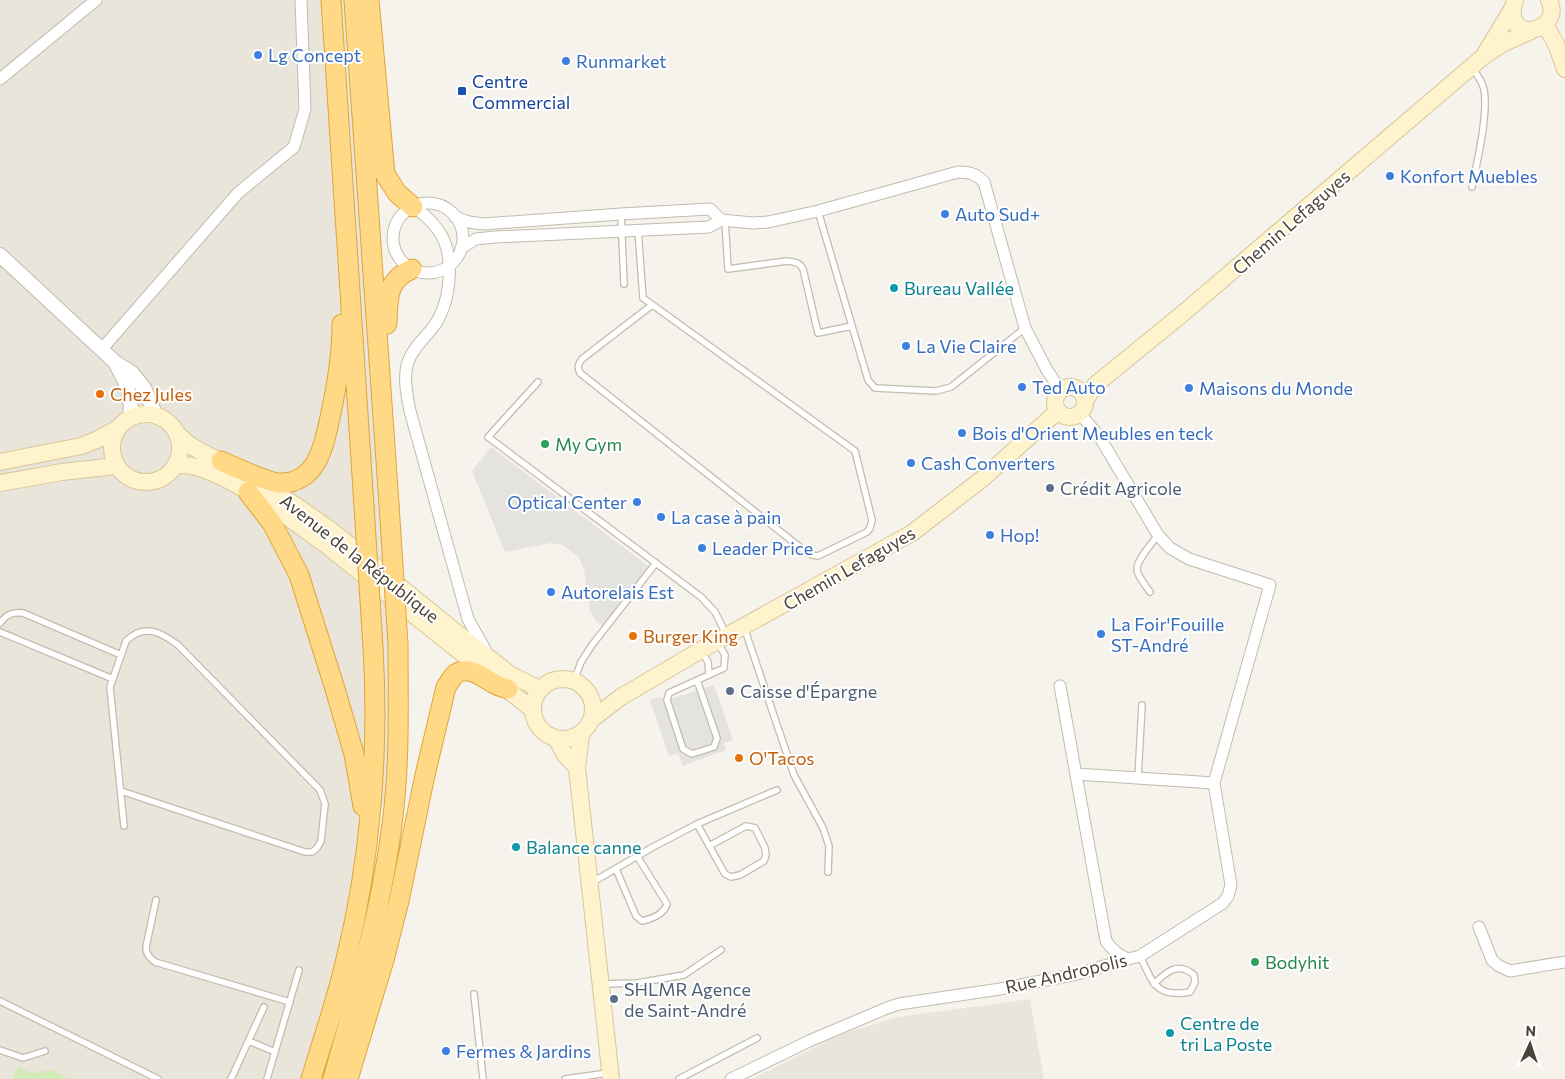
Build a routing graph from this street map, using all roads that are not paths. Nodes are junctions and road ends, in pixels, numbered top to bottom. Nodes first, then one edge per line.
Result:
1 (96, 0) edge
2 (301, 0) edge
3 (331, 0) edge
4 (354, 0) edge
5 (369, 0) edge
6 (1514, 5) edge
7 (1548, 14) edge
8 (1484, 56) junction
9 (1472, 67) junction
10 (1565, 69) edge
11 (0, 79) edge
12 (341, 158) junction
13 (1472, 187) dead end
14 (413, 207) junction
15 (818, 211) junction
16 (621, 214) junction
17 (455, 217) junction
18 (723, 220) junction
19 (638, 230) junction
20 (622, 231) junction
21 (461, 248) junction
22 (0, 255) edge
23 (449, 266) junction
24 (412, 269) junction
25 (624, 284) dead end
26 (652, 304) junction
27 (852, 326) junction
28 (1025, 328) junction
29 (101, 350) junction
30 (116, 363) junction
31 (538, 382) dead end
32 (1095, 385) junction
33 (1067, 388) junction
34 (1083, 407) junction
35 (1058, 411) junction
36 (156, 416) junction
37 (124, 424) junction
38 (177, 433) junction
39 (385, 445) junction
40 (221, 461) junction
41 (0, 462) edge
42 (176, 464) junction
43 (116, 466) junction
44 (0, 483) edge
45 (248, 492) junction
46 (1158, 535) junction
47 (656, 563) junction
48 (1150, 592) dead end
49 (0, 623) edge
50 (744, 627) junction
51 (0, 632) edge
52 (722, 639) junction
53 (701, 650) junction
54 (122, 655) junction
55 (489, 658) junction
56 (709, 675) junction
57 (113, 679) junction
58 (697, 680) junction
59 (574, 681) junction
60 (1060, 686) dead end
61 (508, 689) junction
62 (540, 689) junction
63 (590, 695) junction
64 (621, 697) junction
65 (1142, 705) dead end
66 (533, 710) junction
67 (592, 719) junction
68 (581, 734) junction
69 (556, 738) junction
70 (577, 768) junction
71 (1076, 774) junction
72 (1138, 778) junction
73 (1214, 783) junction
74 (777, 790) dead end
75 (121, 791) junction
76 (697, 824) junction
77 (124, 826) dead end
78 (368, 837) junction
79 (709, 846) junction
80 (637, 856) junction
81 (616, 868) junction
82 (828, 872) dead end
83 (589, 884) junction
84 (156, 900) dead end
85 (1479, 927) dead end
86 (721, 950) dead end
87 (1140, 956) junction
88 (1128, 960) junction
89 (1565, 962) edge
90 (298, 970) dead end
91 (600, 984) junction
92 (1154, 984) junction
93 (474, 994) dead end
94 (0, 1001) edge
95 (290, 1002) junction
96 (264, 1007) dead end
97 (757, 1038) dead end
98 (249, 1042) junction
99 (0, 1050) edge
100 (45, 1051) dead end
101 (275, 1052) junction
102 (611, 1076) edge
103 (577, 1078) edge
104 (158, 1079) edge
105 (231, 1079) edge
106 (267, 1079) edge
107 (311, 1079) edge
108 (333, 1079) edge
109 (348, 1079) edge
110 (483, 1079) edge
111 (566, 1079) edge
112 (679, 1079) edge
113 (731, 1079) edge

1 - 11 street
2 - 29 street
3 - 12 highway
4 - 39 highway
5 - 14 highway
6 - 7 main road
6 - 8 main road, Chemin Lefaguyes
7 - 8 main road, Chemin Lefaguyes
7 - 10 main road
8 - 9 main road, Chemin Lefaguyes
9 - 13 lane
9 - 32 main road, Chemin Lefaguyes
12 - 40 highway
12 - 78 highway, bridge
14 - 17 street
14 - 23 street
14 - 24 street
15 - 18 street
15 - 27 lane
15 - 28 street
16 - 17 street
16 - 18 street
16 - 20 lane
17 - 21 street
18 - 19 street
18 - 27 lane
19 - 20 street
19 - 26 lane
20 - 21 street
20 - 25 lane
21 - 23 street
22 - 29 street
23 - 24 street
23 - 55 street
24 - 39 highway
26 - 26 lane
27 - 28 lane
28 - 33 street
29 - 30 street
30 - 36 street
30 - 37 street
31 - 47 lane
32 - 33 main road
32 - 34 main road, Chemin Lefaguyes
33 - 34 main road
33 - 35 main road
34 - 35 main road
34 - 46 street
35 - 50 main road, Chemin Lefaguyes
36 - 37 main road
36 - 38 main road
37 - 41 main road
37 - 43 main road
38 - 40 main road, Avenue de la République
38 - 42 main road
39 - 108 highway, bridge
40 - 55 main road, Avenue de la République
42 - 43 main road
42 - 45 main road, Avenue de la République
43 - 44 main road
45 - 61 main road, Avenue de la République
45 - 78 highway
46 - 48 lane
46 - 73 street, Rue Andropolis
47 - 52 lane
47 - 59 lane
49 - 54 lane
50 - 52 main road, Chemin Lefaguyes
50 - 82 lane
51 - 57 lane
52 - 53 main road, Chemin Lefaguyes
52 - 56 lane
53 - 56 lane
53 - 64 main road, Chemin Lefaguyes
54 - 57 lane
54 - 75 lane
55 - 62 main road, Avenue de la République
56 - 58 lane
57 - 75 lane
58 - 58 lane
59 - 62 main road
59 - 63 main road
60 - 71 street
61 - 66 main road, Avenue de la République
61 - 109 highway
62 - 66 main road
63 - 64 main road
63 - 67 main road
64 - 67 main road, Chemin Lefaguyes
65 - 72 lane
66 - 69 main road
67 - 68 main road
68 - 69 main road
68 - 70 main road
69 - 70 main road
70 - 83 main road
71 - 72 street
71 - 88 street
72 - 73 street
73 - 87 street, Rue Andropolis
74 - 76 lane
75 - 77 lane
76 - 79 lane
76 - 80 lane
78 - 107 highway
79 - 79 lane
80 - 81 lane
80 - 81 lane
81 - 83 lane
83 - 91 main road
84 - 95 lane
85 - 89 street
86 - 91 lane
87 - 88 street, Rue Andropolis
87 - 92 lane
88 - 113 street, Rue Andropolis
90 - 95 lane
91 - 102 main road
92 - 92 lane
93 - 110 lane
94 - 104 lane
95 - 101 lane
96 - 98 lane
97 - 112 lane
98 - 101 lane
98 - 105 lane
99 - 100 lane
101 - 106 lane
102 - 103 lane
103 - 111 lane

